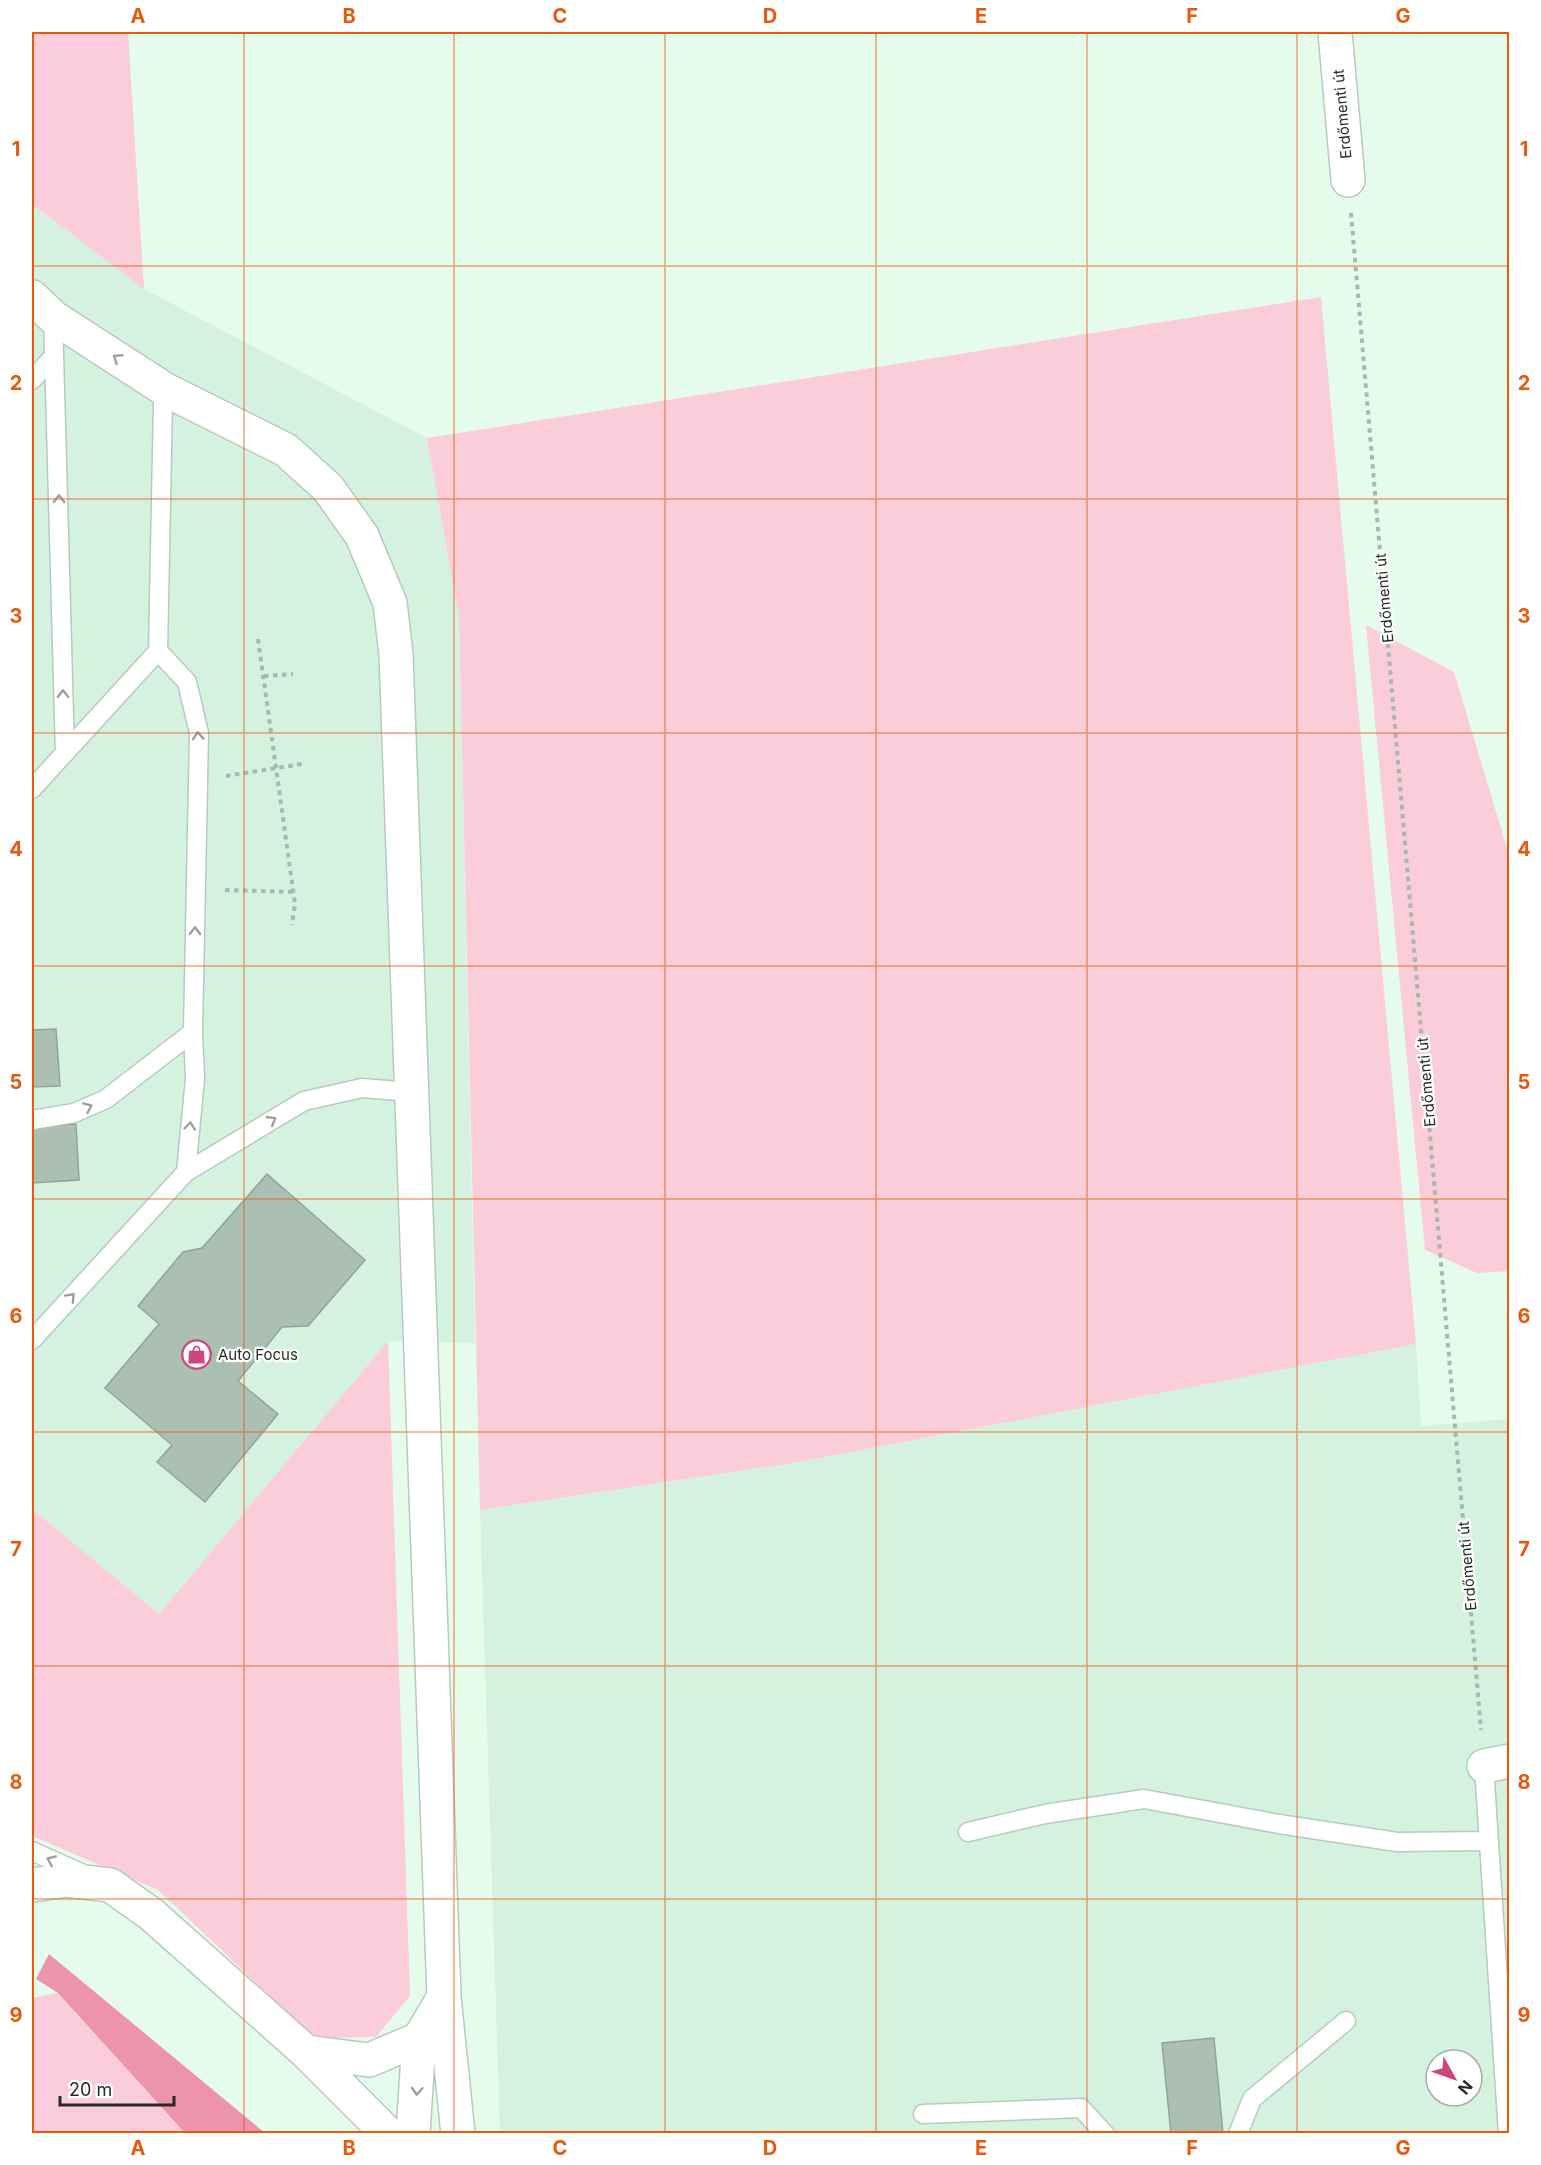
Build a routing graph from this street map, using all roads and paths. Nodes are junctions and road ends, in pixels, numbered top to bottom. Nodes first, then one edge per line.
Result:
1 (1335, 32) edge
2 (1348, 180) joint
3 (42, 307) edge
4 (52, 358) junction
5 (32, 380) edge
6 (166, 390) junction
7 (258, 639) dead end
8 (158, 651) junction
9 (293, 674) dead end
10 (263, 676) junction
11 (64, 753) junction
12 (302, 764) dead end
13 (276, 766) junction
14 (198, 780) junction
15 (32, 789) edge
16 (196, 889) junction
17 (293, 892) junction
18 (292, 925) dead end
19 (193, 1032) junction
20 (411, 1092) junction
21 (32, 1120) edge
22 (186, 1172) junction
23 (32, 1340) edge
24 (1497, 1763) edge
25 (968, 1832) dead end
26 (1489, 1841) junction
27 (32, 1851) edge
28 (32, 1885) edge
29 (110, 1886) junction
30 (444, 1997) junction
31 (1346, 2021) dead end
32 (419, 2038) junction
33 (306, 2052) junction
34 (923, 2114) dead end
35 (388, 2133) edge
36 (413, 2133) edge
37 (458, 2133) edge
38 (1105, 2133) edge
39 (1238, 2133) edge
40 (1508, 2133) edge

1 - 2 main road, Erdőmenti út
2 - 24 path, Erdőmenti út
3 - 4 lane
6 -> 3 main road
4 - 5 lane
11 -> 4 lane
6 - 8 lane
6 - 20 main road
7 - 10 path
8 - 11 lane
14 -> 8 lane
9 - 10 path
10 - 13 path
11 - 15 lane
12 - 13 path
13 - 14 path
13 - 17 path
14 - 16 lane
16 - 17 path
19 -> 16 lane
17 - 18 path
21 -> 19 lane
22 -> 19 lane
22 -> 20 lane
20 - 30 main road
23 -> 22 lane
24 - 26 lane
25 - 26 lane
26 - 40 lane
29 -> 27 lane
28 - 29 main road
29 - 33 main road
30 - 32 main road
30 - 37 main road
31 - 39 lane
32 - 33 main road
32 -> 36 main road
33 - 35 main road
34 - 38 lane

